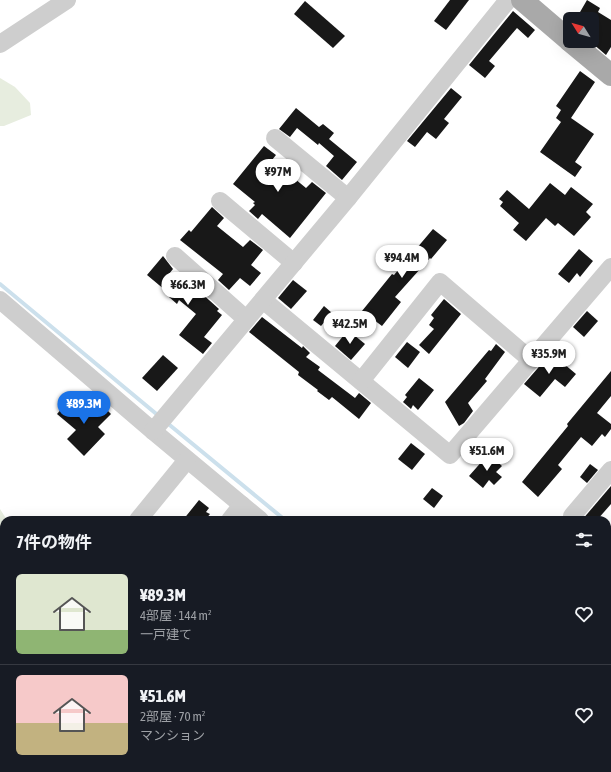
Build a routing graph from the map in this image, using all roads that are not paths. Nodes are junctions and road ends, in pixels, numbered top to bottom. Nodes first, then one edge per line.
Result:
1 (67, 0) edge
2 (508, 0) edge
3 (522, 0) edge
4 (563, 35) edge
5 (0, 44) edge
6 (578, 48) edge
7 (611, 75) edge
8 (275, 138) dead end
9 (348, 198) junction
10 (220, 201) dead end
11 (175, 256) dead end
12 (294, 263) junction
13 (611, 267) edge
14 (0, 300) edge
15 (264, 300) junction
16 (246, 319) junction
17 (531, 360) junction
18 (361, 381) junction
19 (159, 423) junction
20 (187, 460) junction
21 (611, 470) edge
22 (242, 505) junction
23 (141, 516) edge
24 (233, 516) edge
25 (255, 516) edge
26 (572, 516) dead end

1 - 5 street
2 - 9 street
3 - 4 main road
6 - 7 main road
8 - 9 street
9 - 12 street
10 - 12 street
11 - 16 street
12 - 15 street
13 - 17 street
14 - 19 street
15 - 16 street
15 - 18 street
16 - 19 street
17 - 18 street
17 - 18 street
19 - 20 street
20 - 22 street
20 - 23 street
21 - 26 street
22 - 24 street
22 - 25 street

